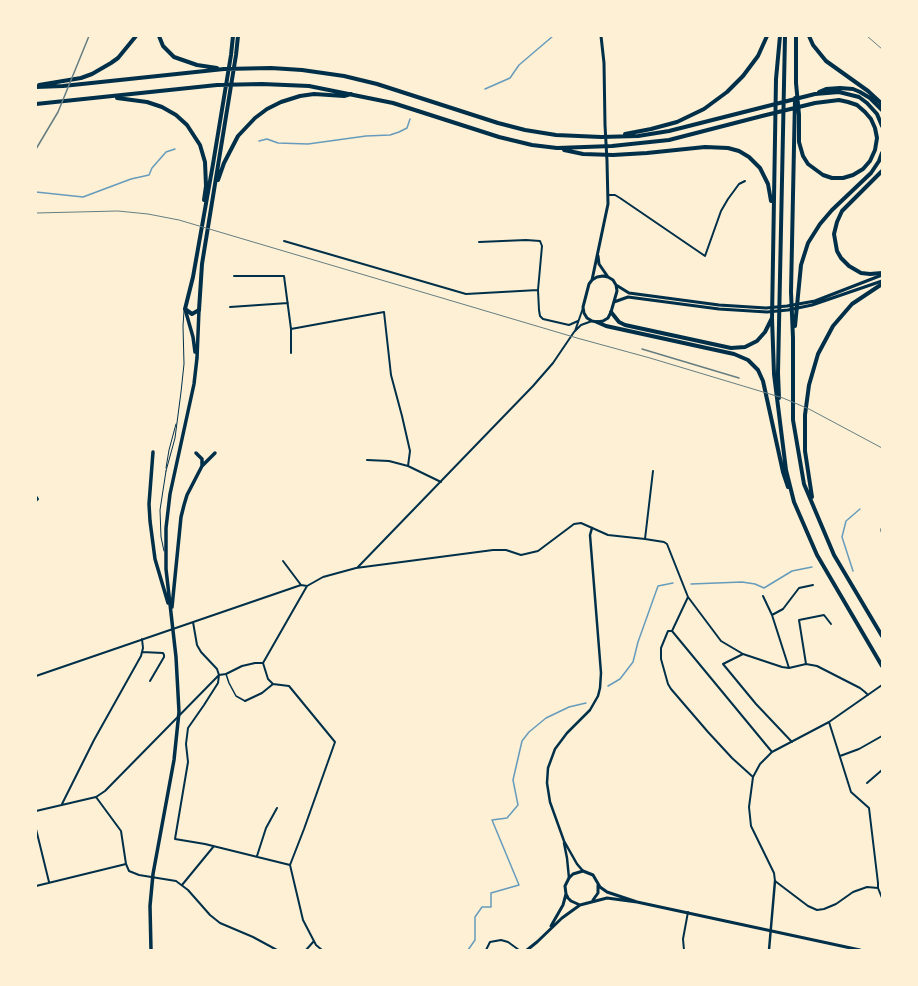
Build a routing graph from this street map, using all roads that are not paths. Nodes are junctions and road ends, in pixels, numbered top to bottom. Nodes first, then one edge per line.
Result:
1 (136, 36) edge
2 (159, 36) edge
3 (233, 36) edge
4 (238, 36) edge
5 (601, 36) edge
6 (767, 36) edge
7 (780, 36) edge
8 (785, 36) edge
9 (796, 36) edge
10 (810, 36) edge
11 (224, 69) junction
12 (796, 82) junction
13 (36, 86) edge
14 (352, 94) junction
15 (815, 94) junction
16 (107, 97) junction
17 (226, 98) junction
18 (36, 104) edge
19 (882, 106) edge
20 (882, 110) edge
21 (882, 126) edge
22 (612, 137) junction
23 (557, 148) junction
24 (882, 153) edge
25 (882, 171) edge
26 (745, 181) dead end
27 (214, 192) junction
28 (608, 195) junction
29 (204, 212) junction
30 (773, 224) junction
31 (284, 241) dead end
32 (479, 242) dead end
33 (597, 253) junction
34 (882, 274) edge
35 (234, 276) dead end
36 (608, 277) junction
37 (592, 280) junction
38 (882, 281) edge
39 (882, 284) edge
40 (616, 285) junction
41 (538, 290) junction
42 (614, 302) junction
43 (288, 303) junction
44 (230, 307) dead end
45 (583, 307) junction
46 (184, 309) junction
47 (199, 310) junction
48 (752, 310) junction
49 (612, 312) junction
50 (772, 318) junction
51 (592, 321) junction
52 (578, 322) junction
53 (597, 322) junction
54 (291, 329) junction
55 (574, 332) junction
56 (793, 338) junction
57 (291, 353) dead end
58 (177, 422) junction
59 (780, 425) junction
60 (153, 452) dead end
61 (196, 453) dead end
62 (215, 453) dead end
63 (367, 460) dead end
64 (202, 466) junction
65 (408, 466) junction
66 (166, 470) junction
67 (653, 471) dead end
68 (441, 482) junction
69 (36, 496) edge
70 (36, 501) edge
71 (794, 502) junction
72 (813, 503) junction
73 (592, 528) junction
74 (645, 539) junction
75 (166, 556) junction
76 (283, 561) dead end
77 (356, 568) junction
78 (301, 585) junction
79 (813, 585) dead end
80 (307, 586) junction
81 (763, 596) dead end
82 (688, 597) junction
83 (171, 612) junction
84 (772, 615) junction
85 (192, 622) junction
86 (831, 624) dead end
87 (672, 631) junction
88 (882, 636) edge
89 (142, 640) junction
90 (142, 652) junction
91 (743, 654) junction
92 (263, 663) junction
93 (806, 664) junction
94 (882, 666) edge
95 (789, 668) junction
96 (226, 674) junction
97 (219, 675) junction
98 (36, 676) edge
99 (150, 680) dead end
100 (273, 684) junction
101 (882, 685) edge
102 (868, 696) junction
103 (245, 701) joint
104 (829, 722) junction
105 (882, 736) edge
106 (792, 742) junction
107 (772, 752) junction
108 (840, 756) junction
109 (882, 770) edge
110 (753, 777) junction
111 (867, 783) dead end
112 (96, 797) junction
113 (62, 804) junction
114 (277, 808) dead end
115 (36, 811) edge
116 (36, 829) edge
117 (564, 841) junction
118 (214, 846) junction
119 (257, 856) junction
120 (126, 864) junction
121 (290, 865) junction
122 (583, 871) junction
123 (568, 878) junction
124 (775, 881) junction
125 (49, 883) junction
126 (598, 883) junction
127 (182, 885) junction
128 (36, 886) edge
129 (878, 888) junction
130 (566, 894) junction
131 (881, 894) edge
132 (882, 898) edge
133 (592, 902) junction
134 (637, 902) junction
135 (580, 905) junction
136 (688, 912) junction
137 (549, 930) junction
138 (314, 941) junction
139 (151, 950) edge
140 (277, 950) edge
141 (306, 950) edge
142 (322, 950) edge
143 (486, 950) edge
144 (519, 950) edge
145 (528, 950) edge
146 (684, 950) edge
147 (769, 950) edge
148 (860, 950) edge

1 - 13 highway
2 - 11 highway
3 - 17 highway
4 - 17 highway
5 - 28 main road
6 - 22 highway
7 - 30 highway
8 - 59 highway
9 - 12 highway
10 - 19 highway
11 - 13 highway
11 - 22 highway
12 - 23 highway
12 - 56 highway
14 - 16 highway
14 - 23 highway
14 - 27 highway
15 - 20 highway
15 - 21 highway
15 - 22 highway
16 - 18 highway
16 - 29 highway
17 - 27 highway
17 - 29 highway
23 - 30 highway
24 - 56 highway
25 - 34 highway
26 - 28 street
27 - 47 highway
28 - 33 main road
29 - 46 highway
30 - 50 highway
31 - 41 street
32 - 41 street
33 - 36 main road
33 - 37 main road
34 - 48 main road
35 - 43 street
36 - 37 main road
36 - 40 main road
37 - 45 main road
38 - 48 main road
39 - 72 highway
40 - 42 main road
40 - 48 main road
41 - 52 street
42 - 48 main road
42 - 49 main road
43 - 44 street
43 - 54 street
45 - 51 main road
45 - 52 street
46 - 47 highway
46 - 58 lane
46 - 75 highway
47 - 75 highway
49 - 50 highway
49 - 53 main road
50 - 59 highway
51 - 53 main road
51 - 55 street
52 - 55 street
53 - 71 highway
54 - 57 street
54 - 65 street
55 - 68 street
56 - 72 highway
58 - 66 lane
58 - 66 lane
59 - 71 highway
60 - 83 highway
61 - 64 highway
62 - 64 highway
63 - 65 street
64 - 83 highway
65 - 68 street
66 - 75 lane
67 - 74 street
68 - 77 street
69 - 70 street
71 - 94 highway
72 - 88 highway
73 - 74 street
73 - 77 street
73 - 117 street
74 - 82 street
75 - 83 highway
76 - 78 street
77 - 80 street
78 - 80 street
78 - 85 street
79 - 84 street
80 - 92 street
81 - 84 street
82 - 87 street
82 - 91 street
83 - 139 highway
84 - 95 street
85 - 89 street
85 - 97 street
86 - 93 street
87 - 107 street
87 - 110 street
89 - 90 street
89 - 98 street
90 - 99 street
90 - 113 street
91 - 95 street
91 - 106 street
92 - 96 street
92 - 100 street
93 - 95 street
93 - 102 street
96 - 97 street
96 - 103 street
97 - 112 street
97 - 118 street
100 - 103 street
100 - 121 street
101 - 102 street
102 - 104 street
104 - 106 street
104 - 108 street
105 - 108 street
106 - 107 street
107 - 110 street
108 - 129 street
109 - 111 street
110 - 124 street
112 - 113 street
112 - 120 street
113 - 115 street
114 - 119 street
116 - 125 street
117 - 122 street
117 - 123 street
118 - 119 street
118 - 127 street
119 - 121 street
120 - 125 street
120 - 127 street
121 - 138 street
122 - 123 main road
122 - 126 main road
123 - 130 main road
124 - 129 street
124 - 147 street
125 - 128 street
126 - 133 main road
126 - 134 main road
127 - 140 street
129 - 131 street
130 - 135 main road
130 - 137 main road
131 - 132 street
133 - 134 main road
133 - 135 main road
134 - 136 main road
135 - 137 main road
136 - 146 street
136 - 148 main road
137 - 145 main road
138 - 141 street
138 - 142 street
143 - 144 street

